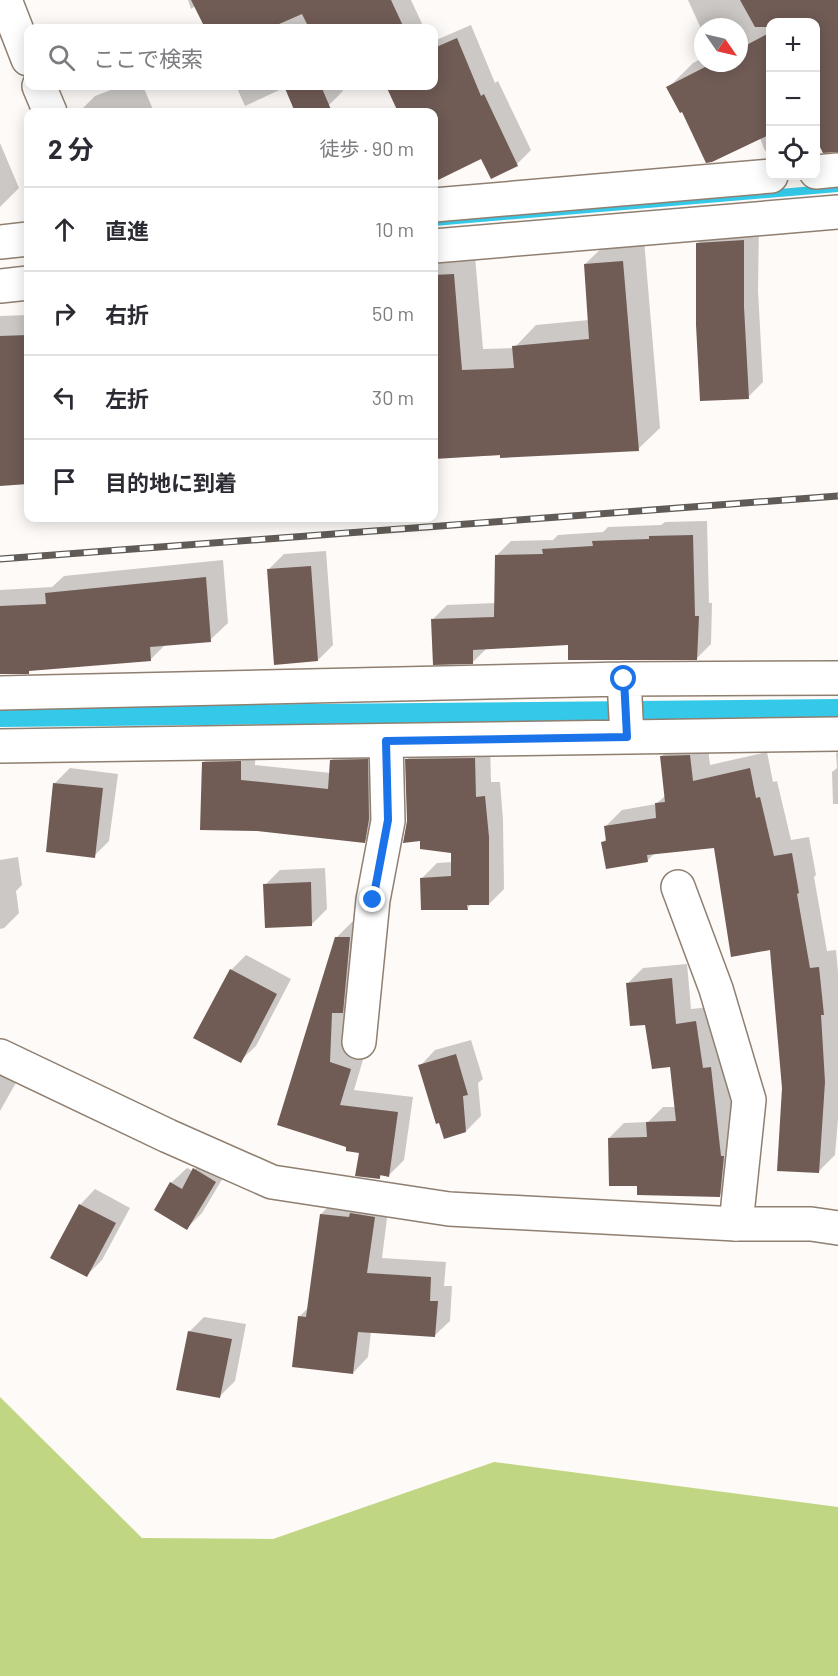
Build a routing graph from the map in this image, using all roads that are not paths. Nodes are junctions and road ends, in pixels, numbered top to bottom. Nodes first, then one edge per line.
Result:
1 (5, 0) edge
2 (24, 48) edge
3 (41, 90) edge
4 (48, 108) edge
5 (838, 170) edge
6 (820, 172) edge
7 (766, 176) edge
8 (438, 205) edge
9 (838, 212) edge
10 (24, 239) edge
11 (0, 242) edge
12 (438, 246) edge
13 (24, 283) edge
14 (0, 286) edge
15 (838, 678) edge
16 (624, 686) junction
17 (0, 693) edge
18 (627, 732) junction
19 (838, 734) edge
20 (386, 741) junction
21 (0, 746) edge
22 (678, 887) dead end
23 (359, 1042) dead end
24 (0, 1056) edge
25 (736, 1224) junction
26 (838, 1228) edge

1 - 2 street
3 - 4 street
5 - 6 street
7 - 8 street
9 - 12 street
10 - 11 street
13 - 14 street
15 - 16 street
16 - 17 street
16 - 18 street
18 - 19 street
18 - 20 street
20 - 21 street
20 - 23 street
22 - 25 street
24 - 25 street
25 - 26 street

